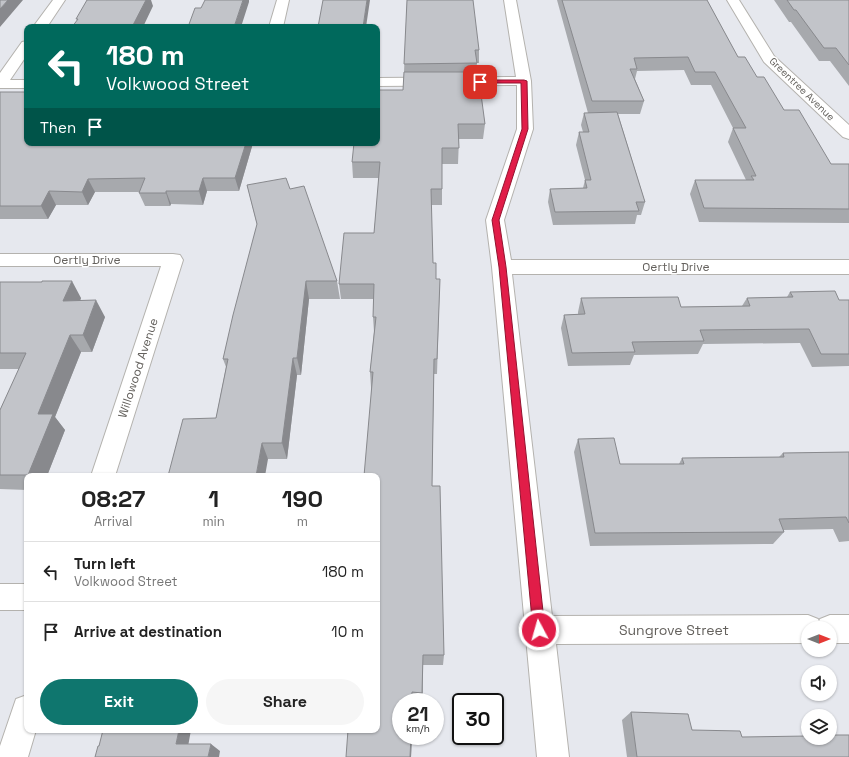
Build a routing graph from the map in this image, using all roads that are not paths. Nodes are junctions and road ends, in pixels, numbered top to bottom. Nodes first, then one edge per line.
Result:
1 (59, 0) edge
2 (283, 0) edge
3 (510, 0) edge
4 (733, 0) edge
5 (42, 24) edge
6 (277, 24) edge
7 (24, 49) edge
8 (524, 81) junction
9 (380, 82) edge
10 (0, 83) edge
11 (24, 84) edge
12 (849, 134) edge
13 (0, 260) edge
14 (173, 260) joint
15 (502, 267) junction
16 (849, 267) edge
17 (104, 473) edge
18 (24, 596) edge
19 (0, 597) edge
20 (801, 629) edge
21 (837, 629) edge
22 (849, 629) edge
23 (539, 630) junction
24 (24, 719) edge
25 (12, 757) edge
26 (553, 757) edge

1 - 5 street
2 - 6 street
3 - 8 street
4 - 12 street, Greentree Avenue
7 - 10 street
8 - 9 street
8 - 15 street
10 - 11 street
13 - 14 street, Oertly Drive
14 - 17 street, Willowood Avenue
15 - 16 street, Oertly Drive
15 - 23 street
18 - 19 street
20 - 23 street, Sungrove Street
21 - 22 street
23 - 26 street
24 - 25 street

